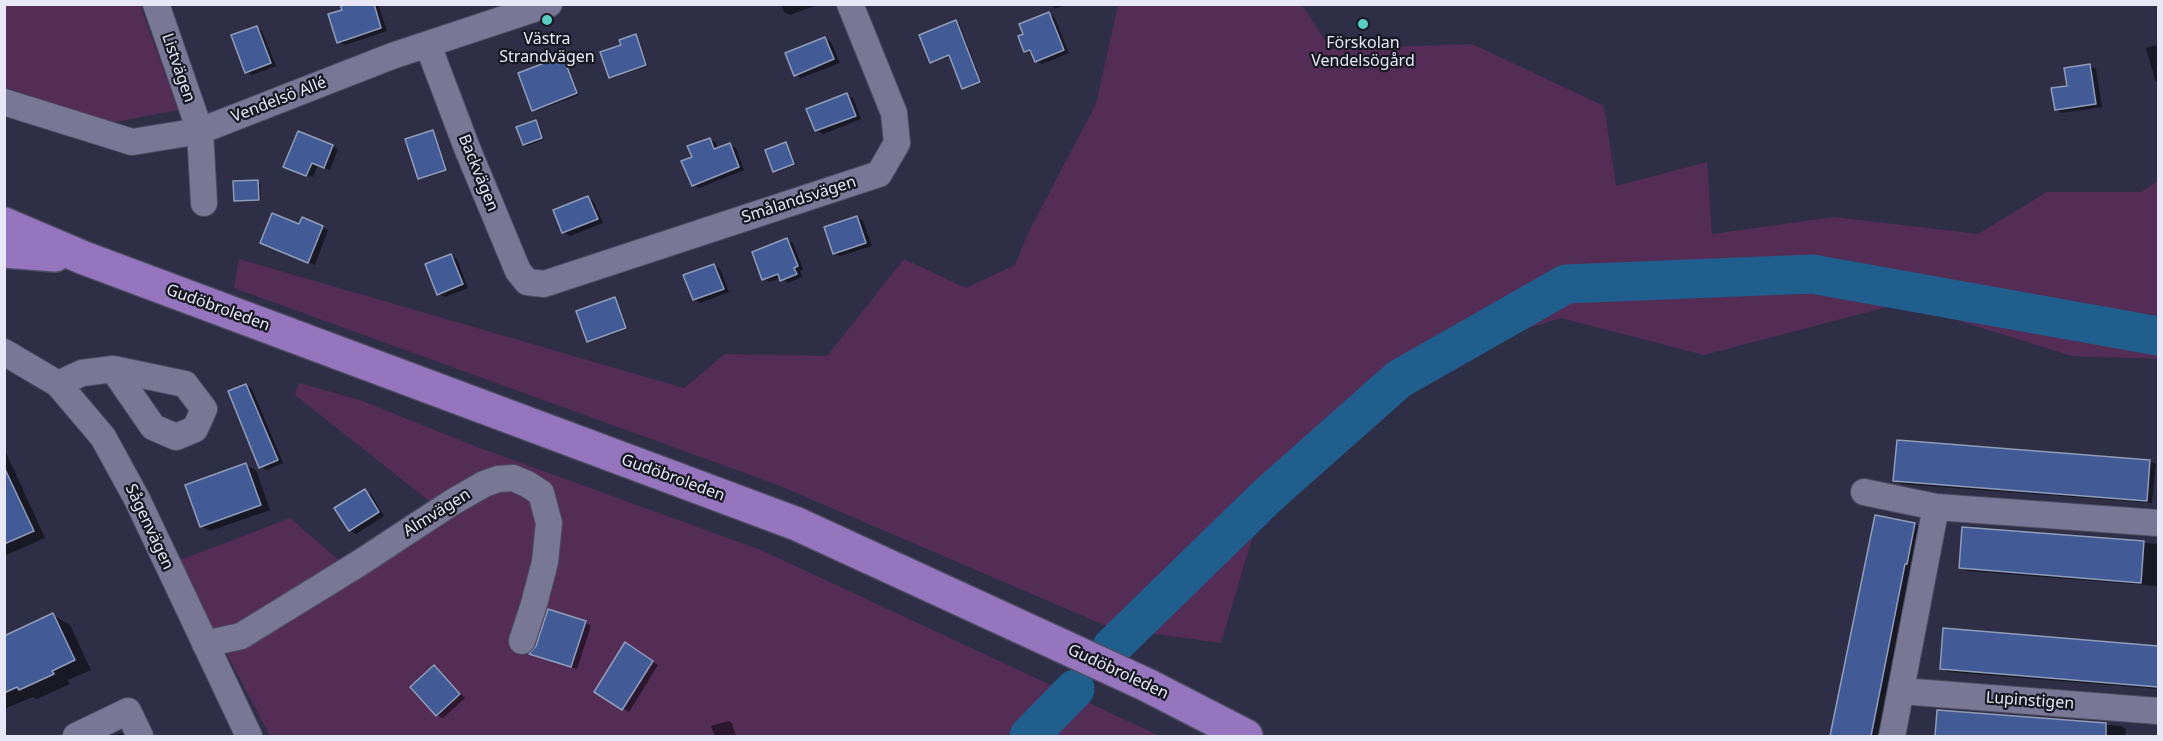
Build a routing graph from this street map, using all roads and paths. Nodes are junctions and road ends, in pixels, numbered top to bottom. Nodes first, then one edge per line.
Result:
1 (156, 4) edge
2 (549, 4) edge
3 (850, 4) edge
4 (495, 14) edge
5 (428, 45) junction
6 (4, 102) edge
7 (200, 131) junction
8 (204, 203) dead end
9 (4, 224) edge
10 (4, 251) edge
11 (84, 258) junction
12 (544, 284) joint
13 (4, 352) edge
14 (113, 369) dead end
15 (58, 384) junction
16 (1864, 492) dead end
17 (1936, 507) junction
18 (2158, 523) edge
19 (522, 641) dead end
20 (205, 644) junction
21 (1901, 691) junction
22 (2158, 711) edge
23 (76, 736) edge
24 (140, 736) edge
25 (249, 736) edge
26 (1246, 736) edge
27 (1892, 736) edge

1 - 7 street, Listvägen
2 - 4 street, Vendelsö Allé
3 - 12 street, Smålandsvägen
4 - 5 street, Vendelsö Allé
5 - 7 street, Vendelsö Allé
5 - 12 street, Backvägen
6 - 7 street, Vendelsö Allé
7 - 8 street, Listvägen
9 - 11 main road, Gudöbroleden
10 - 11 main road, Gudöbroleden
11 - 26 main road, Gudöbroleden
13 - 15 street, Sågenvägen
14 - 15 street
15 - 20 street, Sågenvägen
16 - 17 street
17 - 18 street
17 - 21 street
19 - 20 street, Almvägen
20 - 25 street, Sågenvägen
21 - 22 street, Lupinstigen
21 - 27 street
23 - 24 street

